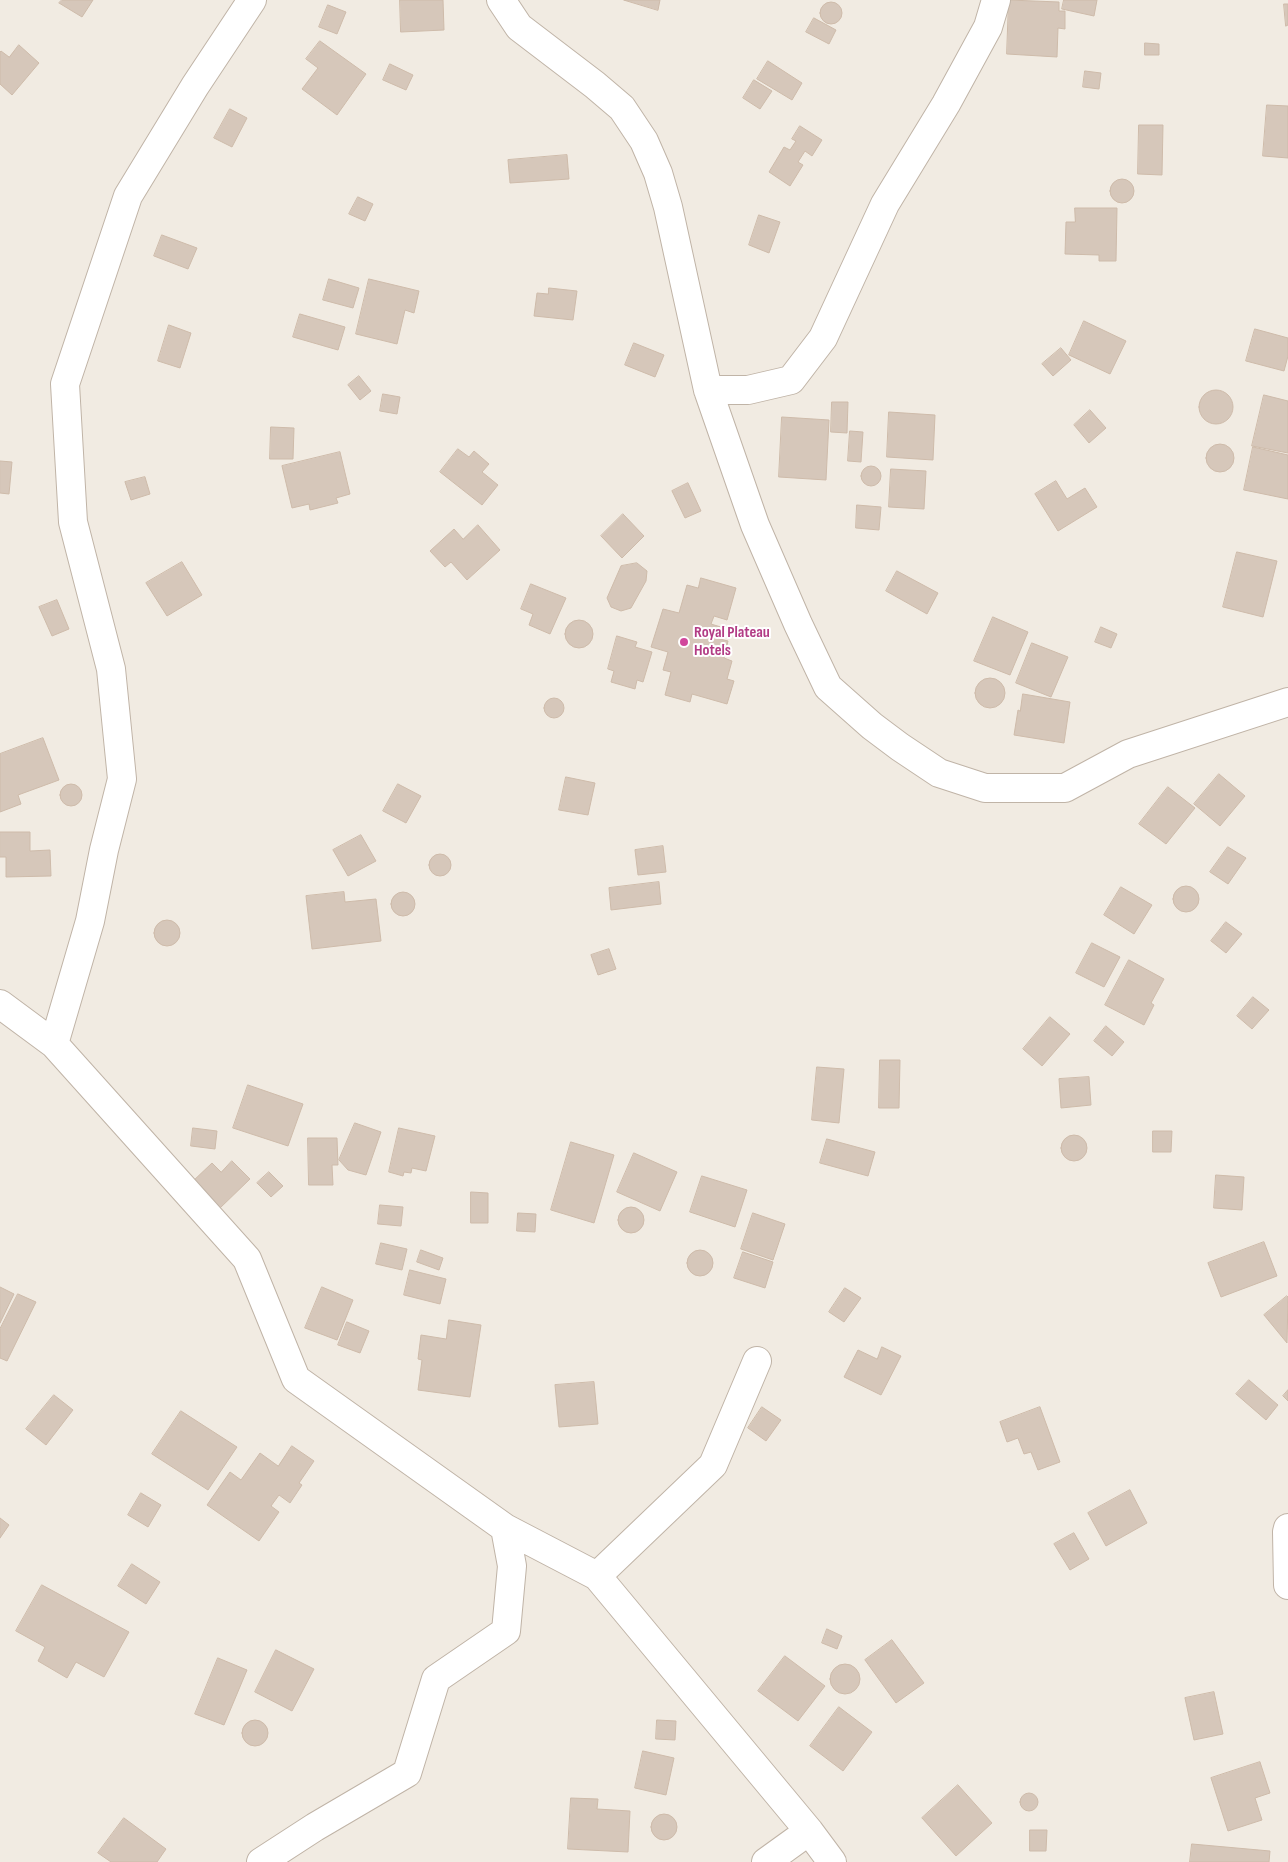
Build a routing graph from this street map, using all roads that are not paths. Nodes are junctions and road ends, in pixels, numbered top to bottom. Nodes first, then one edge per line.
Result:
1 (252, 0) edge
2 (501, 0) edge
3 (996, 0) edge
4 (708, 390) junction
5 (1288, 702) edge
6 (0, 1004) edge
7 (54, 1044) junction
8 (757, 1361) dead end
9 (505, 1528) junction
10 (1288, 1528) edge
11 (598, 1576) junction
12 (1288, 1585) edge
13 (809, 1831) junction
14 (261, 1862) edge
15 (766, 1862) edge
16 (832, 1862) edge

1 - 7 street
2 - 4 street
3 - 4 street
4 - 5 street
6 - 7 street
7 - 9 street
8 - 11 street
9 - 11 street
9 - 14 street
10 - 12 street
11 - 13 street
13 - 15 street
13 - 16 street

